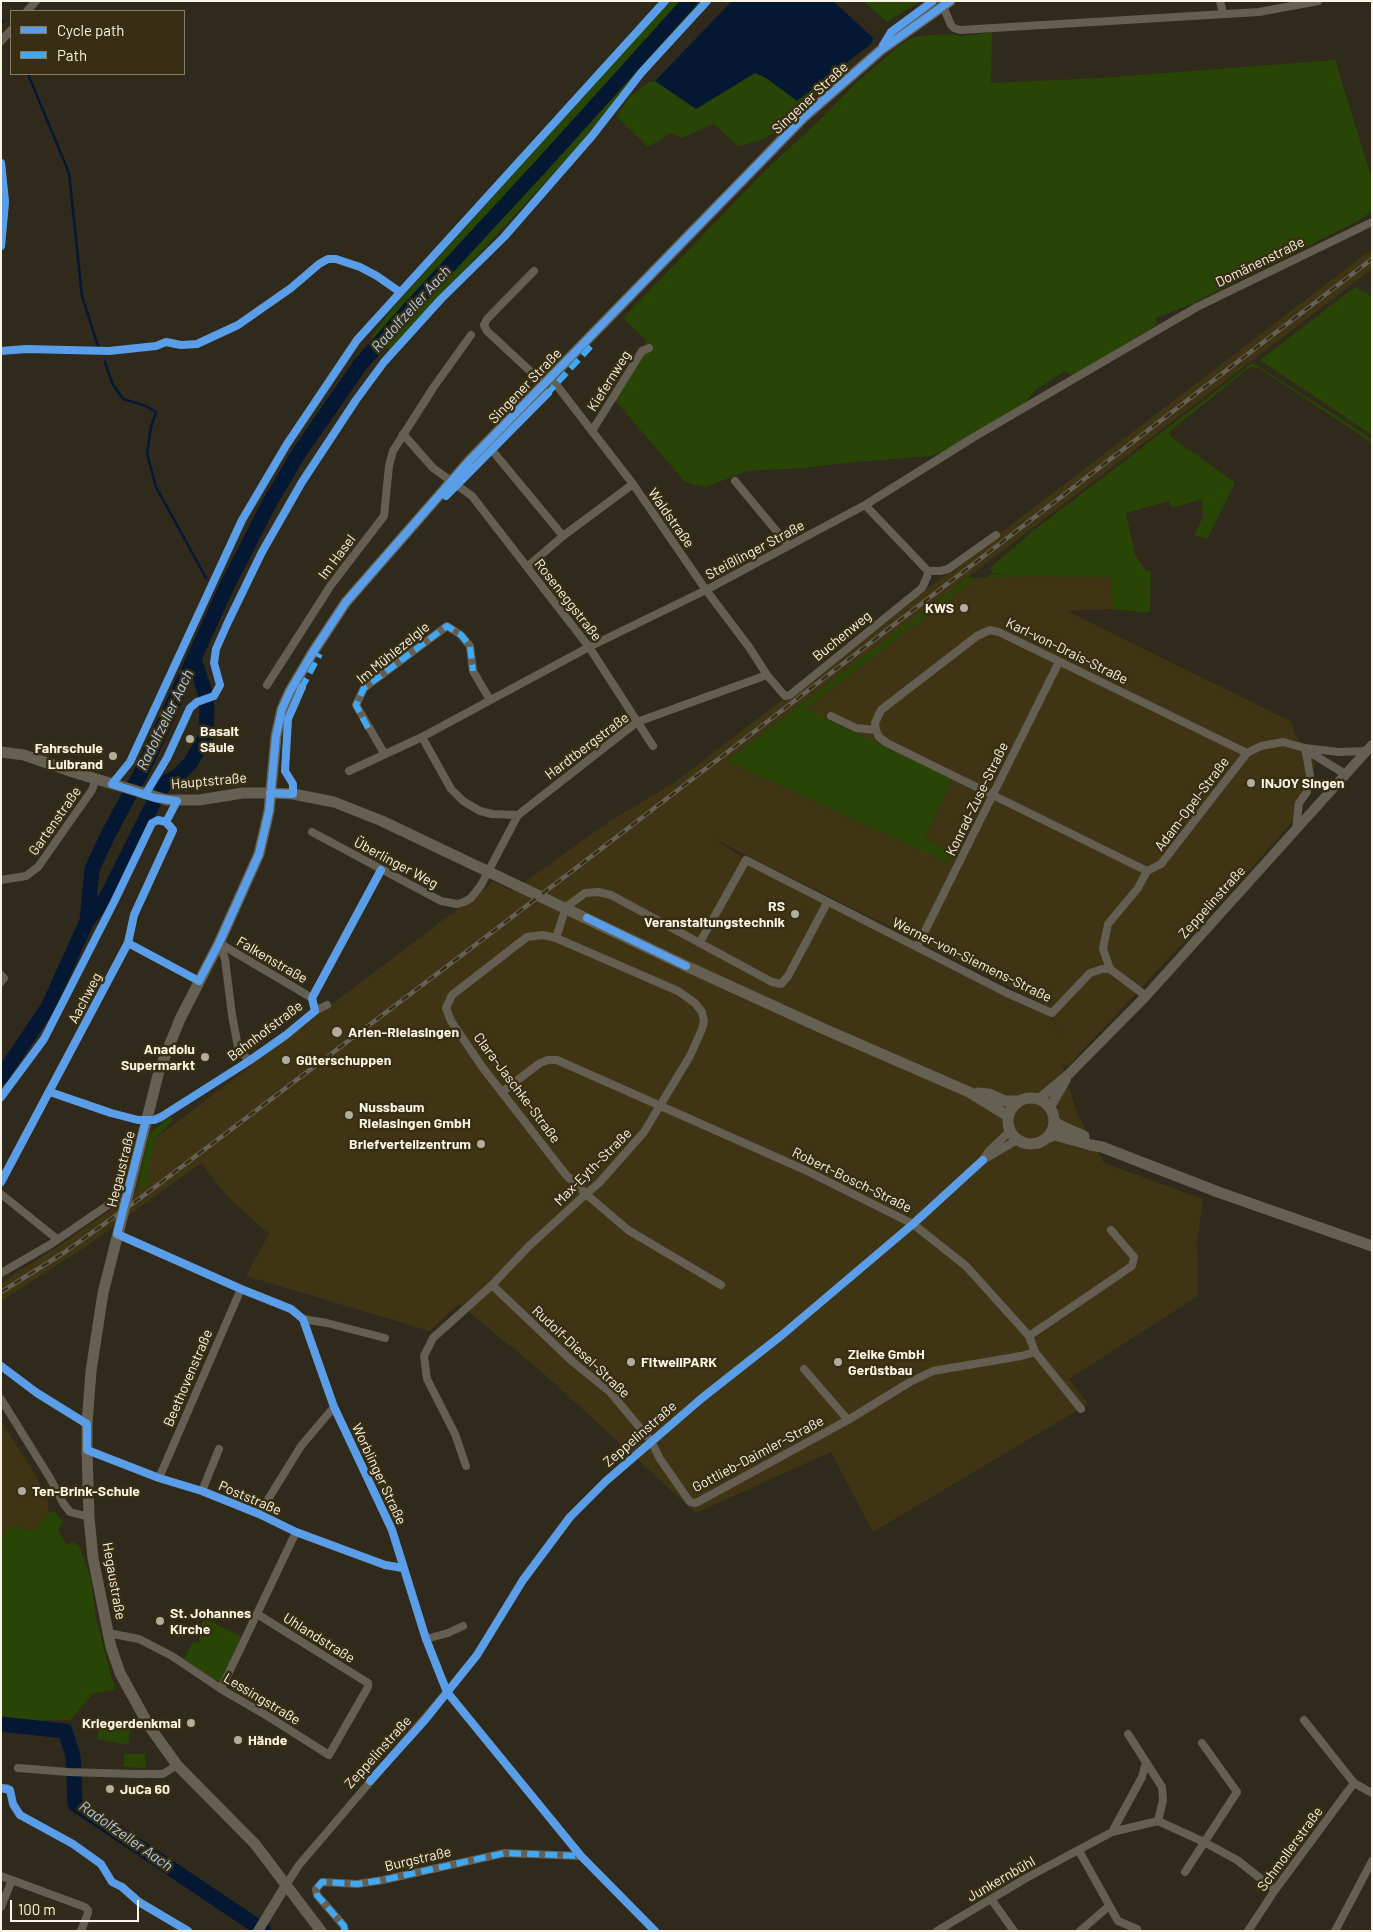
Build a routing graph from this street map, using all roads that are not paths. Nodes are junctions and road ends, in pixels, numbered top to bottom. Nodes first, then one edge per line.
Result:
1 (1220, 1) edge
2 (1318, 1) edge
3 (947, 4) edge
4 (1223, 13) junction
5 (10, 31) edge
6 (1, 41) edge
7 (1, 163) edge
8 (1372, 222) edge
9 (1, 246) edge
10 (534, 271) dead end
11 (1160, 328) joint
12 (471, 335) dead end
13 (649, 348) dead end
14 (548, 381) junction
15 (592, 431) junction
16 (403, 434) junction
17 (486, 443) junction
18 (450, 481) junction
19 (735, 481) dead end
20 (633, 484) junction
21 (865, 506) junction
22 (996, 535) dead end
23 (563, 536) junction
24 (788, 545) junction
25 (527, 567) junction
26 (928, 571) junction
27 (706, 590) junction
28 (589, 647) junction
29 (1059, 662) junction
30 (767, 675) junction
31 (267, 686) dead end
32 (490, 700) junction
33 (831, 716) dead end
34 (637, 722) junction
35 (876, 730) junction
36 (422, 737) junction
37 (653, 746) dead end
38 (1305, 748) junction
39 (1369, 748) edge
40 (1, 752) edge
41 (1246, 752) junction
42 (384, 753) junction
43 (349, 770) dead end
44 (1345, 774) junction
45 (96, 779) junction
46 (270, 793) junction
47 (992, 795) junction
48 (518, 815) junction
49 (166, 822) dead end
50 (1296, 829) junction
51 (312, 832) dead end
52 (381, 870) junction
53 (1147, 871) junction
54 (1, 880) edge
55 (471, 898) joint
56 (827, 902) junction
57 (556, 938) junction
58 (700, 942) junction
59 (219, 943) junction
60 (917, 947) junction
61 (1110, 969) junction
62 (1, 976) edge
63 (1, 982) edge
64 (1146, 996) junction
65 (312, 998) junction
66 (326, 1005) dead end
67 (314, 1011) junction
68 (249, 1061) junction
69 (1069, 1074) junction
70 (50, 1092) junction
71 (502, 1092) junction
72 (969, 1092) junction
73 (1040, 1099) junction
74 (1019, 1101) junction
75 (661, 1106) junction
76 (1050, 1107) junction
77 (1008, 1116) junction
78 (146, 1120) junction
79 (1055, 1122) junction
80 (1009, 1129) junction
81 (1050, 1137) junction
82 (1017, 1140) junction
83 (1102, 1147) junction
84 (983, 1160) junction
85 (1, 1182) edge
86 (1, 1194) edge
87 (586, 1194) junction
88 (125, 1200) junction
89 (913, 1224) junction
90 (1111, 1230) dead end
91 (117, 1234) junction
92 (57, 1239) junction
93 (1372, 1246) edge
94 (1, 1274) edge
95 (492, 1284) junction
96 (722, 1285) dead end
97 (241, 1289) junction
98 (303, 1319) junction
99 (1029, 1336) junction
100 (385, 1338) dead end
101 (1035, 1352) junction
102 (804, 1369) dead end
103 (38, 1393) dead end
104 (1, 1399) edge
105 (334, 1407) junction
106 (1081, 1408) dead end
107 (848, 1420) junction
108 (87, 1424) junction
109 (652, 1441) junction
110 (219, 1449) dead end
111 (87, 1450) junction
112 (466, 1466) dead end
113 (159, 1478) junction
114 (202, 1491) junction
115 (259, 1514) junction
116 (89, 1517) junction
117 (296, 1532) junction
118 (403, 1568) junction
119 (257, 1614) junction
120 (463, 1626) dead end
121 (108, 1633) junction
122 (426, 1639) junction
123 (368, 1683) joint
124 (221, 1689) junction
125 (447, 1692) junction
126 (1304, 1720) dead end
127 (1128, 1734) dead end
128 (1202, 1743) dead end
129 (1146, 1762) junction
130 (177, 1765) junction
131 (18, 1768) dead end
132 (1354, 1784) junction
133 (1372, 1793) edge
134 (1158, 1821) junction
135 (1112, 1832) junction
136 (1204, 1842) junction
137 (1078, 1850) junction
138 (581, 1856) junction
139 (1372, 1861) edge
140 (1185, 1872) dead end
141 (1, 1876) edge
142 (12, 1880) junction
143 (286, 1885) junction
144 (122, 1887) dead end
145 (1275, 1890) junction
146 (991, 1899) junction
147 (1109, 1906) junction
148 (1, 1907) edge
149 (1137, 1929) dead end
150 (81, 1931) edge
151 (188, 1931) edge
152 (258, 1931) edge
153 (321, 1931) edge
154 (345, 1931) edge
155 (654, 1931) edge
156 (937, 1931) edge
157 (1014, 1931) edge
158 (1080, 1931) edge
159 (1248, 1931) edge
160 (1335, 1931) edge

1 - 4 street
2 - 4 street
3 - 4 street
3 - 14 main road, Singener Straße
5 - 6 street
7 - 9 street
8 - 11 street, Domänenstraße
10 - 14 street, Waldstraße
11 - 21 street, Steißlinger Straße
12 - 16 street, Im Hasel
13 - 15 street, Kiefernweg
14 - 15 street, Waldstraße
14 - 17 main road, Singener Straße
15 - 20 street, Waldstraße
16 - 18 street
16 - 31 street, Im Hasel
17 - 18 main road, Singener Straße
17 - 23 street
18 - 25 street, Roseneggstraße
18 - 46 main road, Singener Straße
19 - 24 street
20 - 23 street
20 - 27 street, Waldstraße
21 - 24 street, Steißlinger Straße
21 - 26 street
22 - 26 street
23 - 25 street
24 - 27 street, Steißlinger Straße
25 - 28 street, Roseneggstraße
26 - 30 street, Buchenweg
27 - 28 street, Steißlinger Straße
27 - 30 street, Waldstraße
28 - 32 street, Steißlinger Straße
28 - 34 street, Roseneggstraße
29 - 35 street, Karl-von-Drais-Straße
29 - 41 street, Karl-von-Drais-Straße
29 - 47 street, Konrad-Zuse-Straße
30 - 34 street, Hardtbergstraße
32 - 36 street, Steißlinger Straße
32 - 42 street, Im Mühlezelgle
33 - 35 street
34 - 37 street, Roseneggstraße
34 - 48 street, Hardtbergstraße
35 - 47 street
36 - 42 street, Steißlinger Straße
36 - 48 street
38 - 39 street, Adam-Opel-Straße
38 - 41 street, Adam-Opel-Straße
38 - 44 street, Adam-Opel-Straße
38 - 50 street
39 - 44 street, Zeppelinstraße
40 - 45 main road, Hauptstraße
41 - 53 street, Adam-Opel-Straße
42 - 43 street, Steißlinger Straße
44 - 50 street, Zeppelinstraße
45 - 46 main road, Hauptstraße
45 - 54 street, Gartenstraße
46 - 59 main road, Hegaustraße
46 - 72 main road, Hauptstraße
47 - 53 street
47 - 60 street, Konrad-Zuse-Straße
48 - 55 street, Hardtbergstraße
49 - 70 street, Aachweg
50 - 64 street, Zeppelinstraße
51 - 52 street, Überlinger Weg
52 - 55 street, Überlinger Weg
52 - 65 street, Bahnhofstraße
53 - 61 street, Adam-Opel-Straße
56 - 58 street, Werner-von-Siemens-Straße
56 - 58 street
56 - 60 street, Werner-von-Siemens-Straße
57 - 58 street
57 - 71 street, Clara-Jaschke-Straße
57 - 75 street, Max-Eyth-Straße
59 - 65 street, Falkenstraße
59 - 68 street, Bahnhofstraße
59 - 78 main road, Hegaustraße
60 - 61 street, Werner-von-Siemens-Straße
61 - 64 street
62 - 63 street
64 - 69 street, Zeppelinstraße
65 - 67 street, Bahnhofstraße
66 - 67 street, Bahnhofstraße
67 - 68 street, Bahnhofstraße
68 - 78 street, Bahnhofstraße
69 - 73 street, Zeppelinstraße
69 - 76 street, Zeppelinstraße
70 - 78 street, Hegaustraße
70 - 85 street, Aachweg
71 - 75 street, Robert-Bosch-Straße
71 - 87 street, Clara-Jaschke-Straße
72 - 74 main road
72 - 77 main road
73 - 74 main road
73 - 76 main road
74 - 77 main road
75 - 87 street, Max-Eyth-Straße
75 - 89 street, Robert-Bosch-Straße
76 - 79 main road
77 - 80 main road
78 - 88 main road, Hegaustraße
79 - 81 main road
79 - 83 main road
80 - 82 main road
80 - 84 street, Zeppelinstraße
81 - 82 main road
81 - 83 main road
82 - 84 street, Zeppelinstraße
83 - 93 main road
84 - 89 street, Zeppelinstraße
86 - 92 street
87 - 95 street, Max-Eyth-Straße
87 - 96 street, Clara-Jaschke-Straße
88 - 91 main road, Hegaustraße
88 - 92 street
89 - 99 street, Robert-Bosch-Straße
89 - 109 street, Zeppelinstraße
90 - 99 street
91 - 97 street
91 - 108 main road, Hegaustraße
92 - 94 street
95 - 109 street, Rudolf-Diesel-Straße
95 - 112 street, Max-Eyth-Straße
97 - 98 street
97 - 113 street, Beethovenstraße
98 - 100 street
98 - 105 street, Worblinger Straße
99 - 101 street, Robert-Bosch-Straße
101 - 106 street, Robert-Bosch-Straße
101 - 107 street, Gottlieb-Daimler-Straße
102 - 107 street, Gottlieb-Daimler-Straße
103 - 108 street
104 - 116 street
105 - 115 street
105 - 118 street, Worblinger Straße
107 - 109 street, Gottlieb-Daimler-Straße
108 - 111 main road, Hegaustraße
109 - 125 street, Zeppelinstraße
110 - 114 street, Poststraße
111 - 113 street, Poststraße
111 - 116 main road, Hegaustraße
113 - 114 street, Poststraße
114 - 115 street, Poststraße
115 - 117 street, Poststraße
116 - 121 main road, Hegaustraße
117 - 118 street, Poststraße
117 - 119 street
118 - 122 street, Worblinger Straße
119 - 123 street, Uhlandstraße
119 - 124 street
120 - 122 street
121 - 124 street, Lessingstraße
121 - 130 main road, Hegaustraße
122 - 125 street, Worblinger Straße
123 - 124 street, Lessingstraße
125 - 138 street, Worblinger Straße
125 - 143 street, Zeppelinstraße
126 - 132 street
127 - 129 street
128 - 136 street
129 - 134 street
129 - 135 street
130 - 131 street
130 - 143 main road, Hegaustraße
132 - 133 street
132 - 145 street, Schmollerstraße
134 - 135 street, Junkernbühl
134 - 136 street
135 - 137 street, Junkernbühl
136 - 140 street
136 - 145 street
137 - 146 street, Junkernbühl
137 - 147 street
138 - 154 street, Burgstraße
138 - 155 street, Worblinger Straße
139 - 160 street
141 - 142 street
142 - 148 street
142 - 150 street
143 - 152 street
143 - 153 main road, Hegaustraße
144 - 151 street
145 - 159 street, Schmollerstraße
146 - 156 street, Junkernbühl
146 - 157 street
147 - 149 street
147 - 158 street

